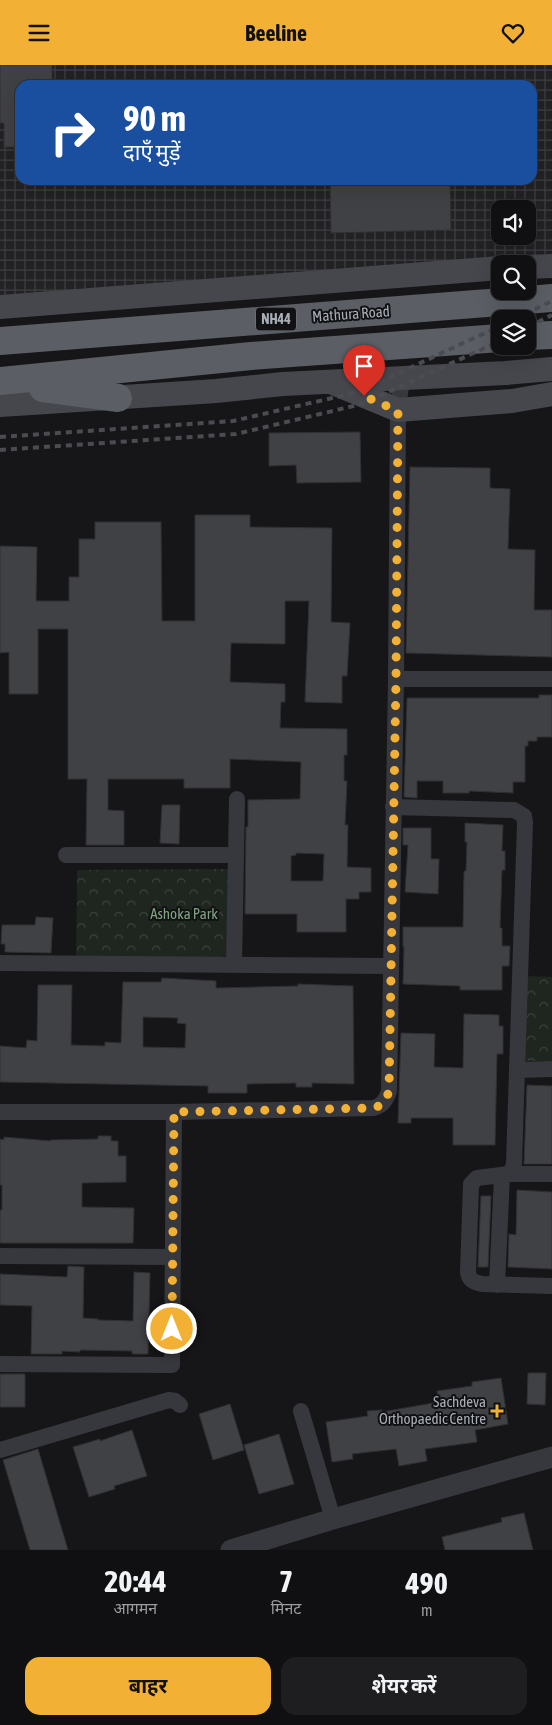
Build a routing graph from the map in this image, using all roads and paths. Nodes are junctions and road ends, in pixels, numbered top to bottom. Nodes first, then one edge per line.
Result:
1 (552, 266) edge
2 (536, 267) edge
3 (491, 268) edge
4 (552, 298) edge
5 (0, 307) edge
6 (552, 335) edge
7 (536, 336) edge
8 (491, 339) edge
9 (0, 341) edge
10 (552, 369) edge
11 (402, 377) junction
12 (0, 382) edge
13 (329, 382) junction
14 (552, 395) edge
15 (118, 398) junction
16 (0, 405) edge
17 (398, 411) junction
18 (396, 679) junction
19 (552, 679) edge
20 (237, 799) dead end
21 (393, 807) junction
22 (66, 855) dead end
23 (236, 855) junction
24 (0, 963) edge
25 (234, 965) junction
26 (390, 966) junction
27 (552, 1069) edge
28 (518, 1070) junction
29 (0, 1112) edge
30 (174, 1112) junction
31 (552, 1174) edge
32 (505, 1175) junction
33 (0, 1257) edge
34 (173, 1257) junction
35 (497, 1285) junction
36 (552, 1286) edge
37 (0, 1364) edge
38 (180, 1405) dead end
39 (301, 1411) dead end
40 (0, 1450) edge
41 (552, 1457) edge
42 (333, 1519) junction
43 (231, 1550) edge

1 - 2 main road
3 - 5 main road
4 - 9 highway, Mathura Road / NH44
6 - 7 highway
8 - 12 highway, NH44
10 - 11 main road
11 - 13 main road
11 - 17 street
12 - 15 highway
13 - 15 main road
13 - 17 main road
14 - 17 main road
15 - 16 main road
17 - 18 street
18 - 19 street
18 - 21 street
20 - 23 street
21 - 26 street
21 - 28 street
22 - 23 street
23 - 25 street
24 - 25 street
25 - 26 street
26 - 30 street
27 - 28 street
28 - 32 street
29 - 30 street
30 - 34 street
31 - 32 street
32 - 35 street
32 - 35 street
33 - 34 street
34 - 37 street
35 - 36 street
38 - 40 street
39 - 42 street
41 - 42 street
42 - 43 street

